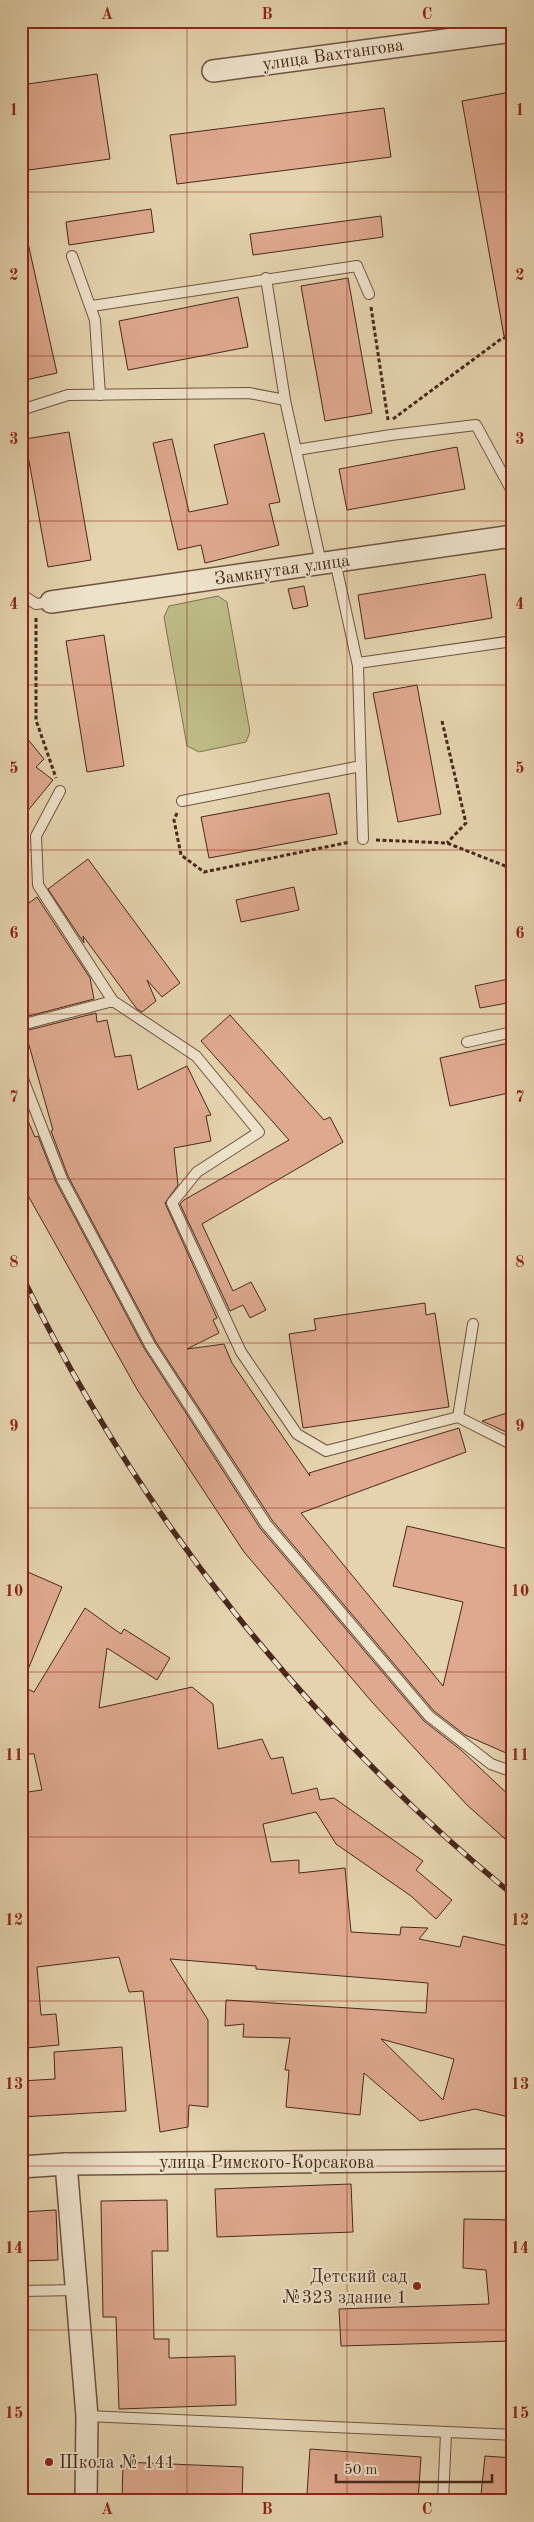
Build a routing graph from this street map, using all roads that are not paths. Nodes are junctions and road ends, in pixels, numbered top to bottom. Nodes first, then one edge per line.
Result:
1 (513, 31) edge
2 (213, 71) dead end
3 (72, 256) dead end
4 (266, 278) junction
5 (370, 294) road end
6 (92, 306) junction
7 (100, 395) junction
8 (285, 400) junction
9 (21, 410) edge
10 (296, 450) junction
11 (513, 493) edge
12 (513, 536) edge
13 (328, 562) junction
14 (21, 594) edge
15 (43, 603) joint
16 (513, 641) edge
17 (358, 663) junction
18 (361, 766) junction
19 (60, 791) road end
20 (182, 800) road end
21 (363, 839) road end
22 (113, 1000) junction
23 (21, 1025) edge
24 (513, 1032) edge
25 (467, 1042) dead end
26 (21, 1074) edge
27 (473, 1324) dead end
28 (458, 1417) junction
29 (513, 1445) edge
30 (513, 1772) edge
31 (513, 2160) edge
32 (66, 2164) junction
33 (21, 2167) edge
34 (78, 2290) junction
35 (21, 2291) edge
36 (87, 2416) junction
37 (446, 2433) junction
38 (513, 2435) edge
39 (86, 2501) edge
40 (443, 2501) edge

1 - 2 street, улица Вахтангова
3 - 6 lane
4 - 5 lane
4 - 6 lane
4 - 8 lane
6 - 7 lane
7 - 8 lane
7 - 9 lane
8 - 10 lane
10 - 11 lane
10 - 13 lane
12 - 13 street, Замкнутая улица
13 - 15 street, Замкнутая улица
13 - 17 lane
14 - 15 lane
16 - 17 lane
17 - 18 lane
18 - 20 lane
18 - 21 lane
19 - 22 lane
22 - 23 lane
22 - 28 lane
24 - 25 lane
26 - 30 lane
27 - 28 lane
28 - 29 lane
31 - 32 street, улица Римского-Корсакова
32 - 33 street, улица Римского-Корсакова
32 - 34 street
34 - 35 lane
34 - 36 street
36 - 37 lane
36 - 39 street
37 - 38 lane
37 - 40 lane

